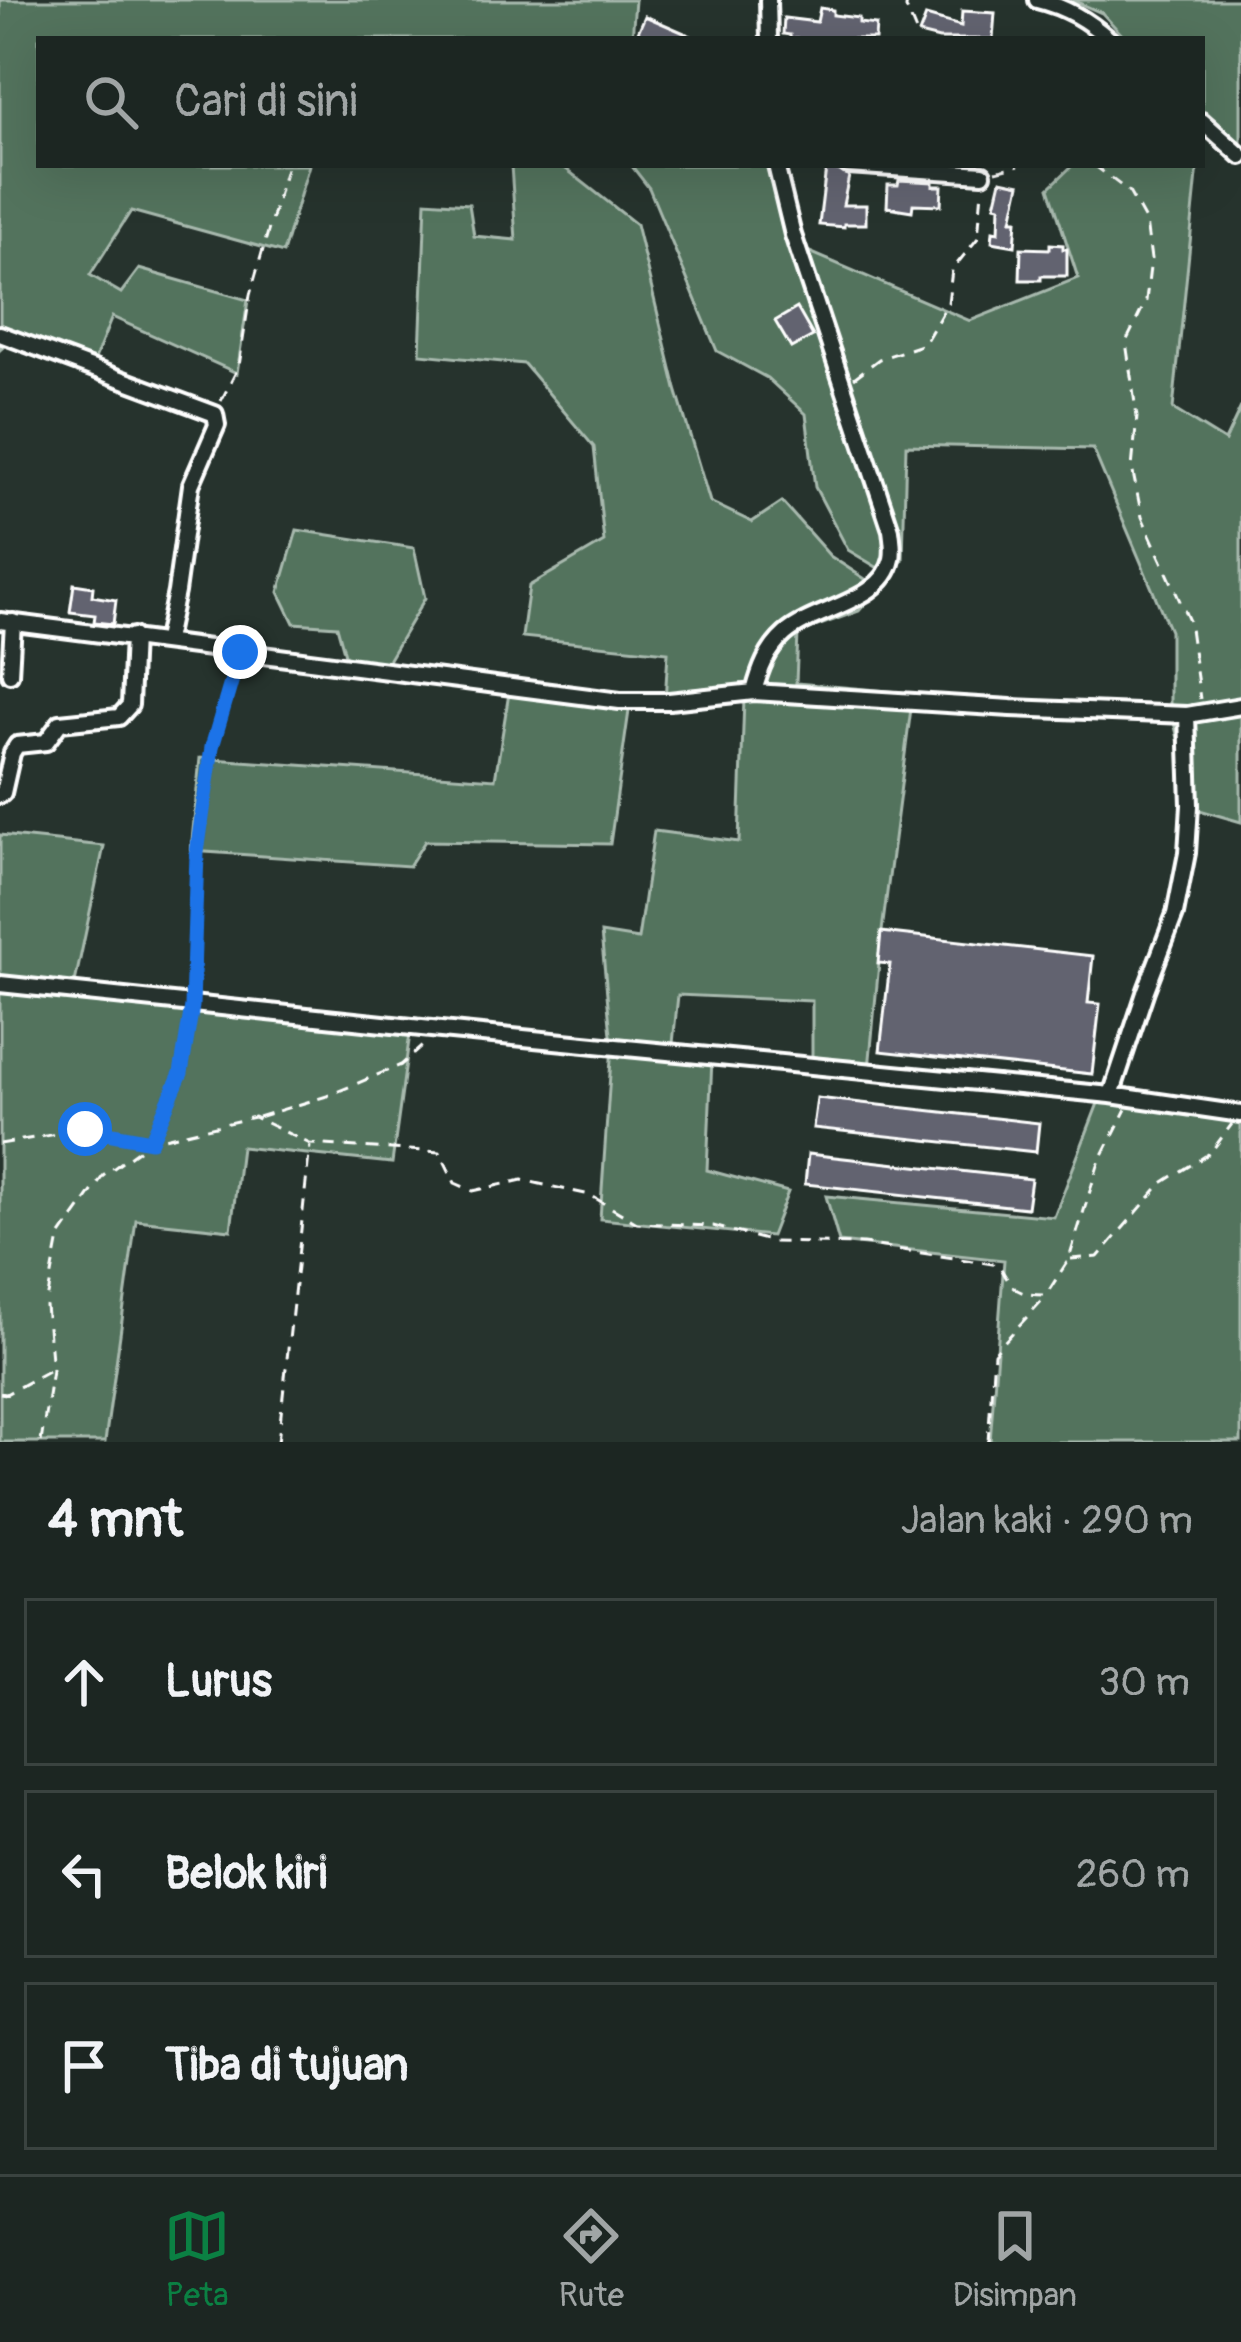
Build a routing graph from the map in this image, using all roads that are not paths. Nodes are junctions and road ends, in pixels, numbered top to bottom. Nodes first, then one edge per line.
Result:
1 (768, 0) edge
2 (1037, 0) edge
3 (769, 36) edge
4 (1101, 36) edge
5 (1205, 124) edge
6 (1241, 155) edge
7 (777, 168) edge
8 (893, 168) edge
9 (983, 174) road end
10 (0, 334) edge
11 (6, 622) edge
12 (133, 636) junction
13 (166, 640) junction
14 (10, 674) dead end
15 (754, 692) junction
16 (1241, 706) edge
17 (1195, 714) junction
18 (0, 795) edge
19 (0, 984) edge
20 (1111, 1095) junction
21 (1240, 1114) edge

1 - 3 street
2 - 4 street
5 - 6 street
7 - 15 street
8 - 9 street
10 - 13 street
11 - 12 street
11 - 14 street
12 - 13 street
12 - 18 street
13 - 15 street
15 - 17 street
16 - 17 street
17 - 20 street
19 - 20 street
20 - 21 street

